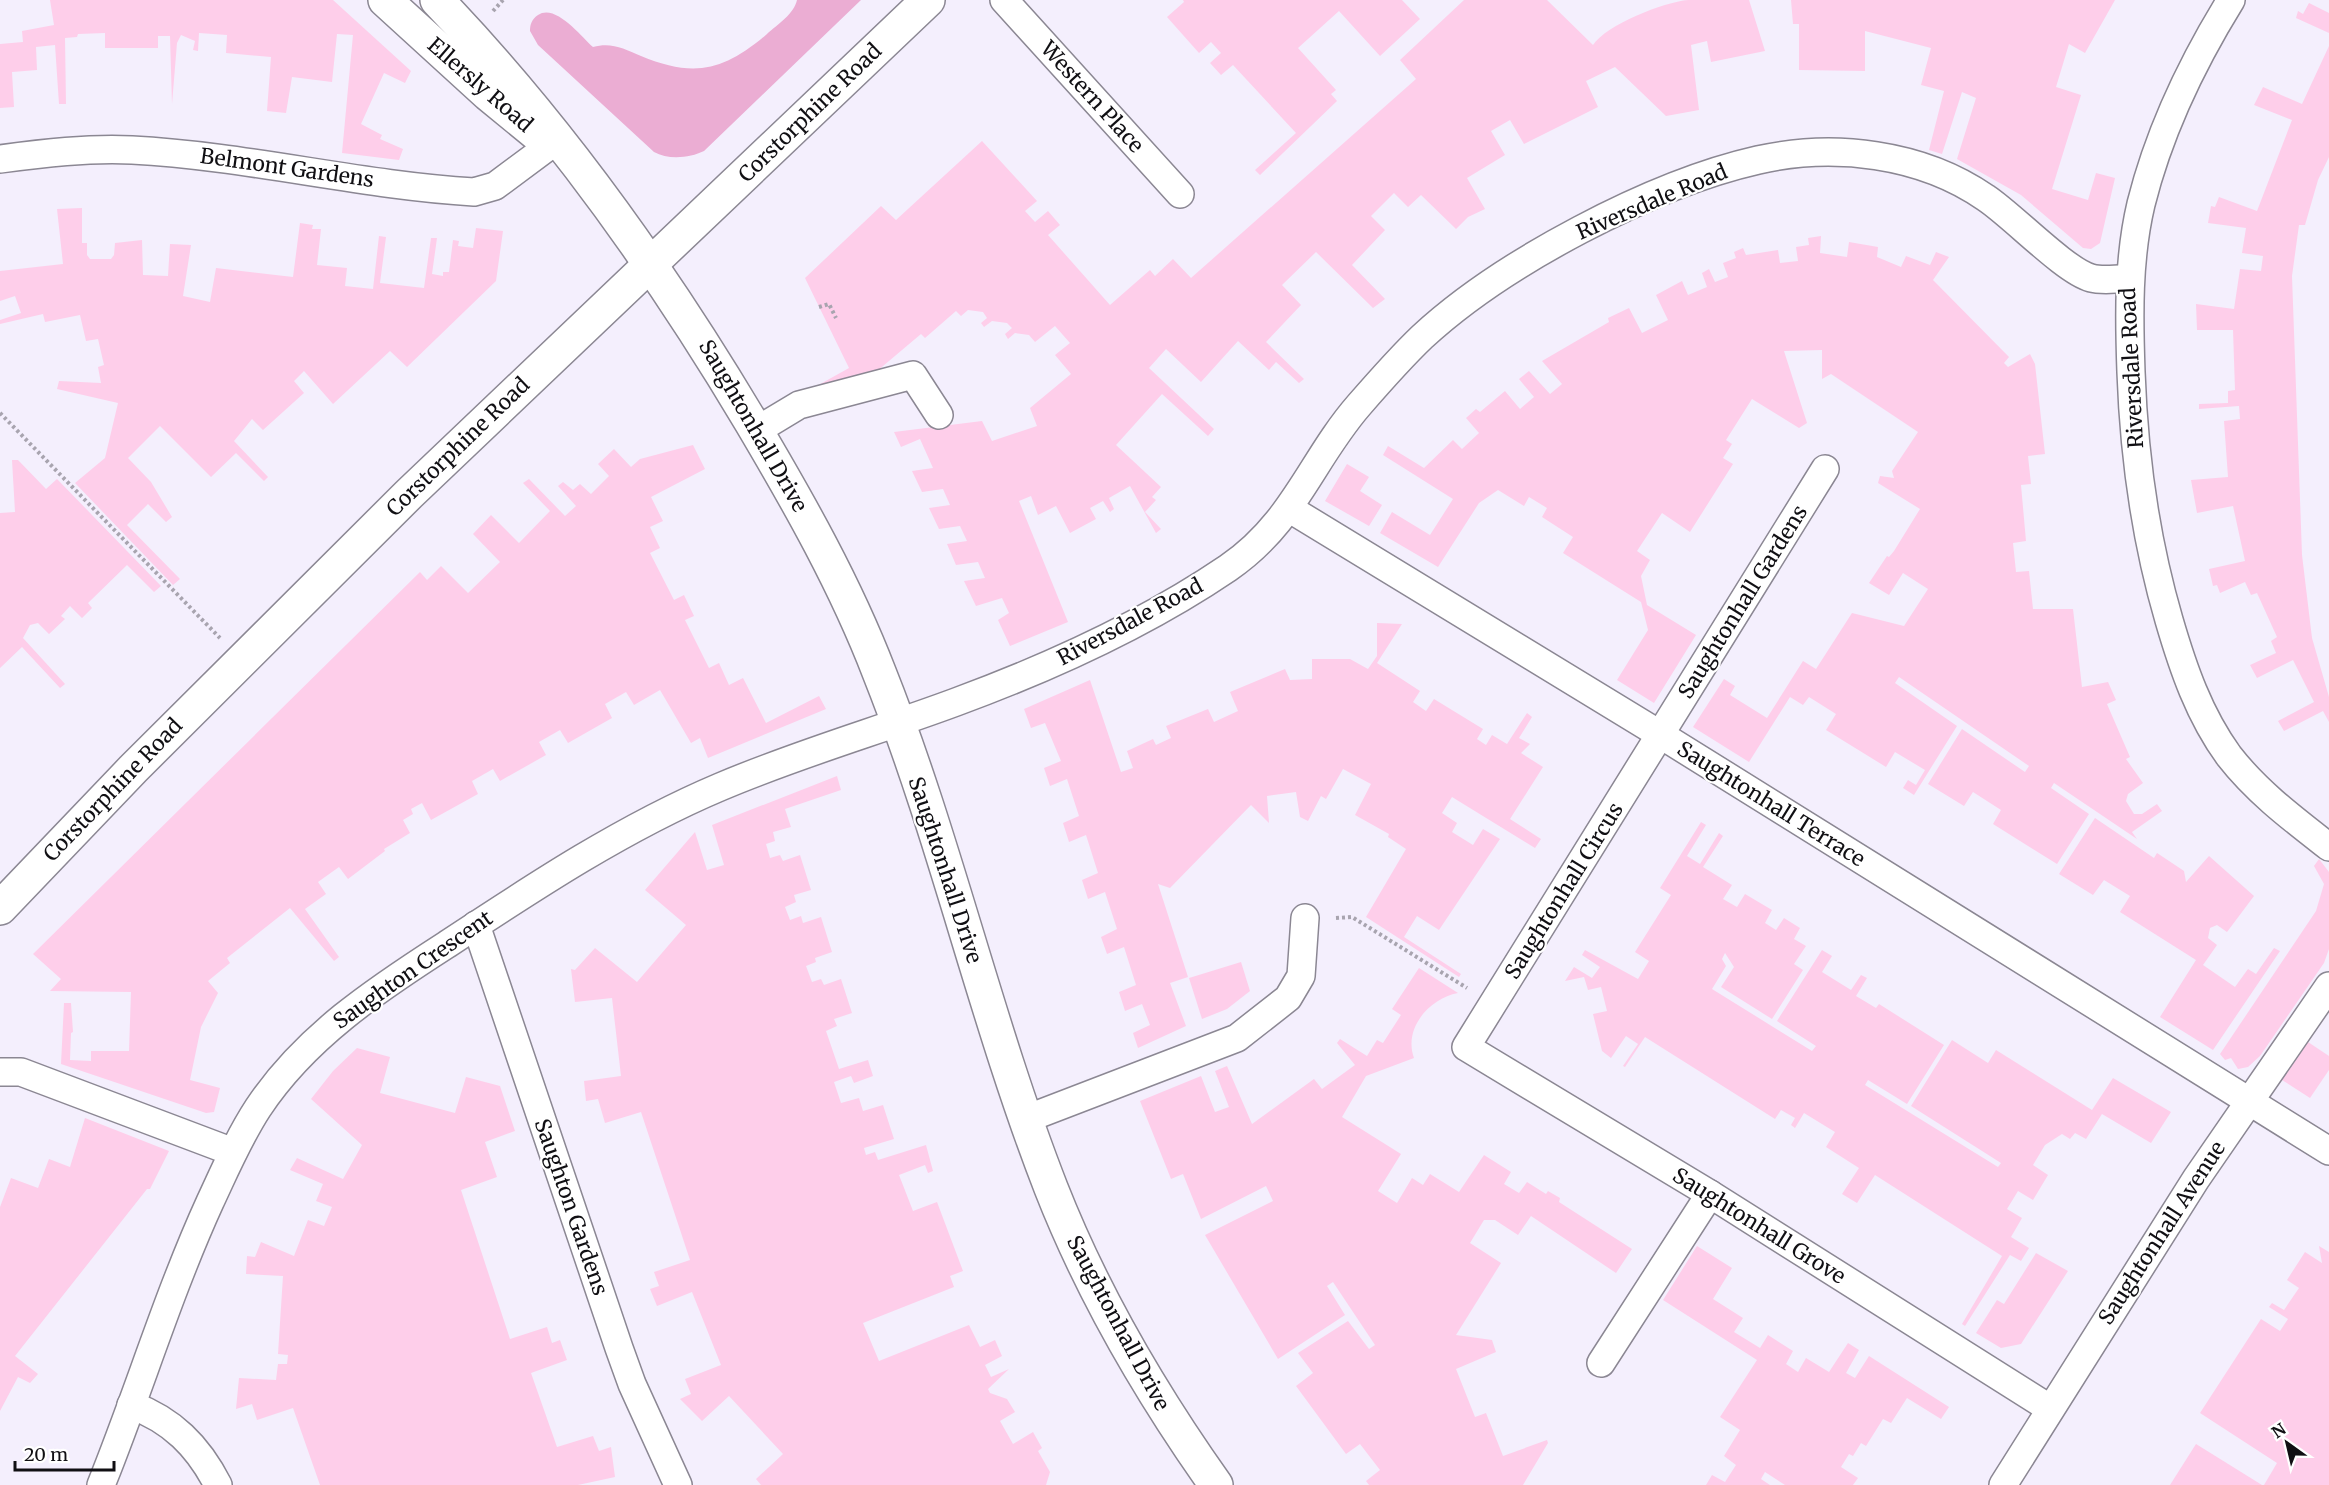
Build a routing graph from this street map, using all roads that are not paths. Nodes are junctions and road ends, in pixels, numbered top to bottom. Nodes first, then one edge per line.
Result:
1 (385, 0) edge
2 (436, 0) edge
3 (928, 0) edge
4 (1004, 0) edge
5 (2231, 0) edge
6 (554, 142) junction
7 (0, 159) edge
8 (1180, 194) dead end
9 (652, 265) junction
10 (2130, 278) junction
11 (939, 415) dead end
12 (756, 431) junction
13 (1825, 469) dead end
14 (1290, 508) junction
15 (897, 722) junction
16 (1661, 735) junction
17 (2329, 847) edge
18 (0, 908) edge
19 (1305, 918) road end
20 (476, 925) junction
21 (2329, 986) edge
22 (1466, 1047) joint
23 (0, 1072) edge
24 (2250, 1102) junction
25 (1026, 1119) junction
26 (2329, 1151) edge
27 (233, 1152) junction
28 (1710, 1194) junction
29 (1601, 1363) dead end
30 (131, 1404) junction
31 (2049, 1408) junction
32 (101, 1485) edge
33 (218, 1485) edge
34 (678, 1485) edge
35 (1216, 1485) edge
36 (2003, 1485) edge

1 - 6 street, Ellersly Road
2 - 6 street, Ellersly Road
3 - 9 street, Corstorphine Road
4 - 8 street, Western Place
5 - 10 street
6 - 7 street, Belmont Gardens
6 - 9 street, Ellersly Road
9 - 12 street, Saughtonhall Drive
9 - 18 street, Corstorphine Road
10 - 14 street, Riversdale Road
10 - 17 street, Riversdale Road
11 - 12 street
12 - 15 street, Saughtonhall Drive
13 - 16 street, Saughtonhall Gardens
14 - 15 street, Riversdale Road
14 - 16 street, Saughtonhall Terrace
15 - 20 street, Saughton Crescent
15 - 25 street, Saughtonhall Drive
16 - 22 street, Saughtonhall Circus
16 - 24 street, Saughtonhall Terrace
19 - 25 street
20 - 27 street, Saughton Crescent
20 - 34 street, Saughton Gardens
21 - 24 street, Saughtonhall Avenue
22 - 28 street, Saughtonhall Grove
23 - 27 street
24 - 26 street, Saughtonhall Terrace
24 - 31 street, Saughtonhall Avenue
25 - 35 street, Saughtonhall Drive
27 - 30 street, Saughton Crescent
28 - 29 street
28 - 31 street, Saughtonhall Grove
30 - 32 street, Saughton Crescent
30 - 33 street
31 - 36 street, Saughtonhall Avenue

